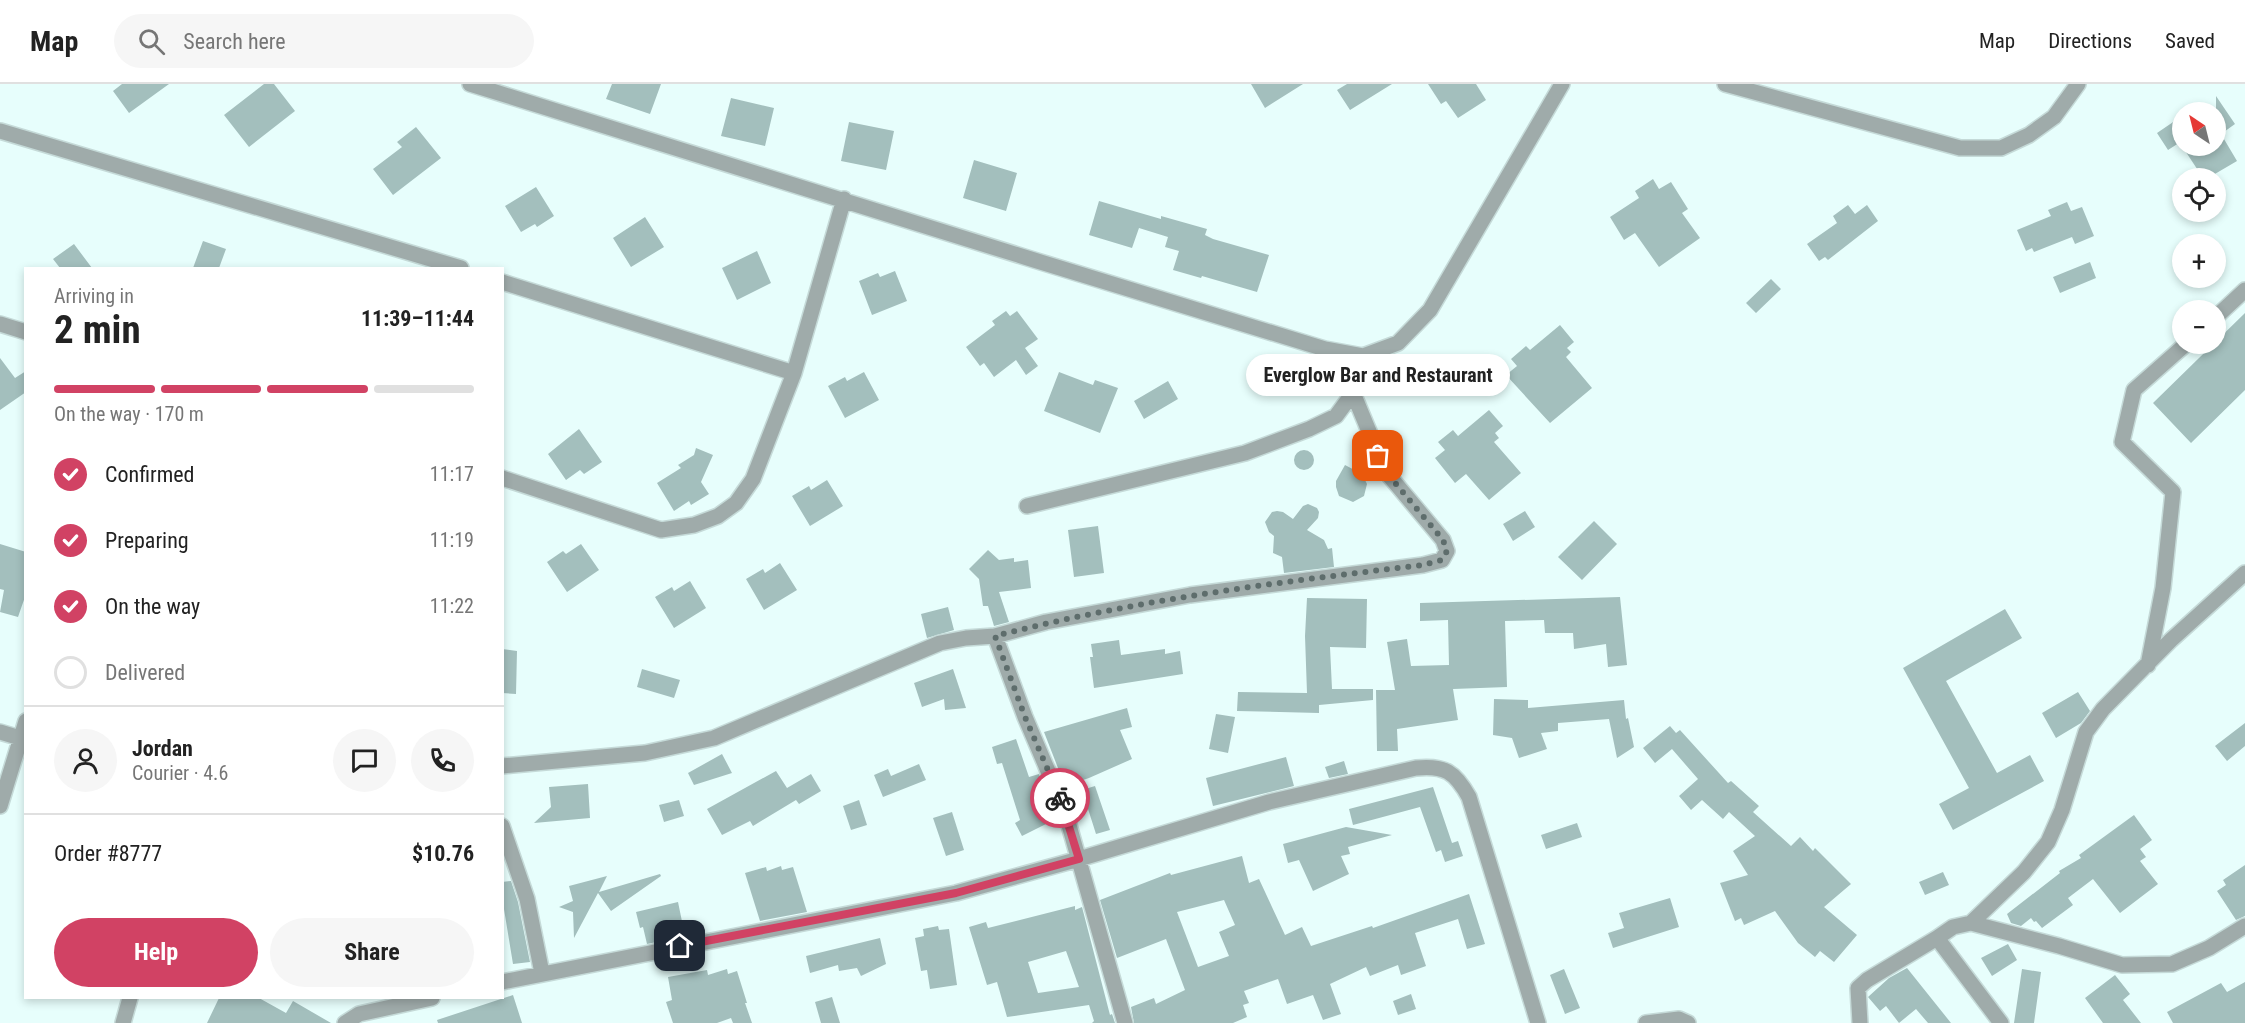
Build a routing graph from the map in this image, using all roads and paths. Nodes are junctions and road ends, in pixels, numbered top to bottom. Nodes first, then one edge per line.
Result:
1 (470, 84) edge
2 (1562, 84) edge
3 (1725, 84) edge
4 (2078, 84) edge
5 (0, 131) edge
6 (844, 199) junction
7 (458, 267) edge
8 (504, 283) edge
9 (2245, 290) edge
10 (2226, 308) edge
11 (0, 324) edge
12 (24, 332) edge
13 (2175, 354) edge
14 (1363, 356) junction
15 (794, 373) junction
16 (1353, 393) junction
17 (504, 478) edge
18 (1027, 506) dead end
19 (2245, 573) edge
20 (995, 636) junction
21 (2147, 666) junction
22 (24, 727) edge
23 (0, 732) edge
24 (20, 738) junction
25 (504, 766) edge
26 (0, 807) edge
27 (504, 832) edge
28 (1079, 859) junction
29 (1971, 923) junction
30 (2245, 926) edge
31 (1937, 938) junction
32 (542, 973) junction
33 (504, 982) edge
34 (130, 999) edge
35 (428, 999) edge
36 (123, 1023) edge
37 (345, 1023) edge
38 (1125, 1023) edge
39 (1538, 1023) edge
40 (1646, 1023) edge
41 (1688, 1023) edge
42 (1860, 1023) edge
43 (2001, 1023) edge

1 - 6 street
2 - 14 street
3 - 4 street
5 - 7 street
6 - 14 street
6 - 15 street
8 - 15 street
9 - 10 street
11 - 12 street
13 - 21 street
14 - 16 street
15 - 17 street
16 - 18 street
16 - 20 street
19 - 21 street
20 - 25 street
20 - 28 street
21 - 29 street
22 - 24 street
23 - 24 street
24 - 26 street
27 - 32 street
28 - 32 street
28 - 38 street
28 - 39 street
29 - 30 street
29 - 31 street
31 - 42 street
31 - 43 street
32 - 33 street
34 - 36 street
35 - 37 street
40 - 41 street

